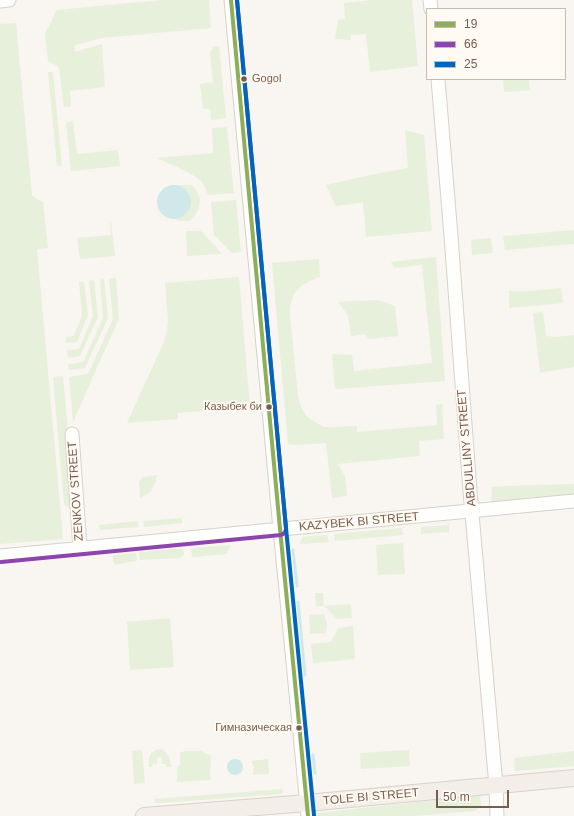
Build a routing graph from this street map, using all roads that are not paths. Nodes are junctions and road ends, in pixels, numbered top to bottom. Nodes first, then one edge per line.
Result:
1 (10, 0) edge
2 (231, 0) edge
3 (0, 1) edge
4 (438, 80) edge
5 (72, 434) dead end
6 (574, 501) edge
7 (472, 511) junction
8 (280, 529) junction
9 (80, 548) junction
10 (0, 556) edge
11 (574, 778) edge
12 (496, 786) junction
13 (308, 810) edge
14 (144, 816) edge
15 (497, 816) edge

1 - 3 street
2 - 8 street
4 - 7 street, ABDULLINY STREET
5 - 9 street, ZENKOV STREET
6 - 7 street, KAZYBEK BI STREET
7 - 8 street, KAZYBEK BI STREET
7 - 12 street, ABDULLINY STREET
8 - 9 street, KAZYBEK BI STREET
8 - 13 street
9 - 10 street, KAZYBEK BI STREET
11 - 12 main road, TOLE BI STREET
12 - 13 main road, TOLE BI STREET
12 - 15 street, ABDULLINY STREET
13 - 14 main road, TOLE BI STREET

